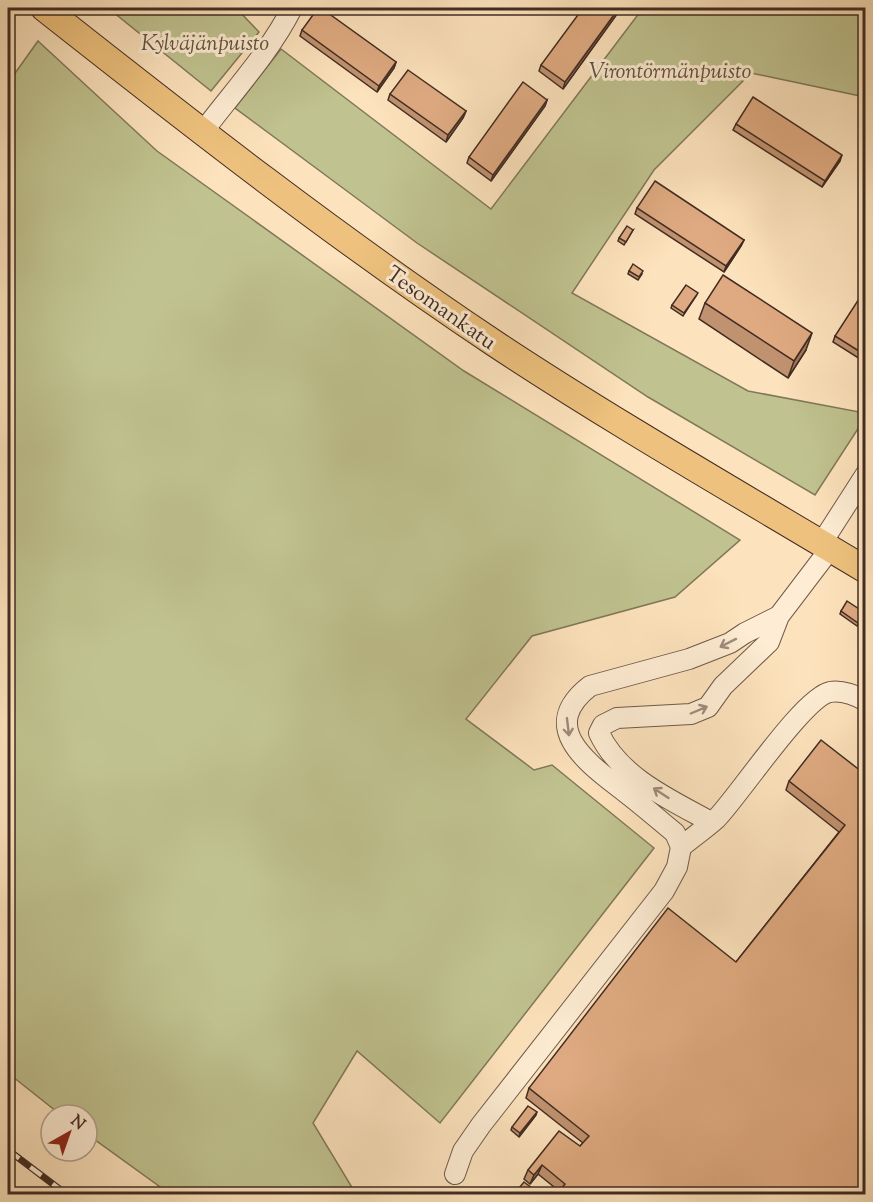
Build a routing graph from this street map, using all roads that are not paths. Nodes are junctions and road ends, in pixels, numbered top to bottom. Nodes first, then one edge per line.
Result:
1 (44, 8) edge
2 (292, 8) edge
3 (202, 133) junction
4 (866, 474) edge
5 (826, 546) junction
6 (866, 570) edge
7 (779, 616) junction
8 (866, 701) edge
9 (711, 822) junction
10 (681, 847) junction
11 (454, 1174) dead end

1 - 3 main road, Tesomankatu
2 - 3 street
3 - 5 main road, Tesomankatu
4 - 5 street
5 - 6 main road, Tesomankatu
5 - 7 street
9 -> 7 street
7 -> 10 street
8 - 9 street
9 - 10 street
10 - 11 street

